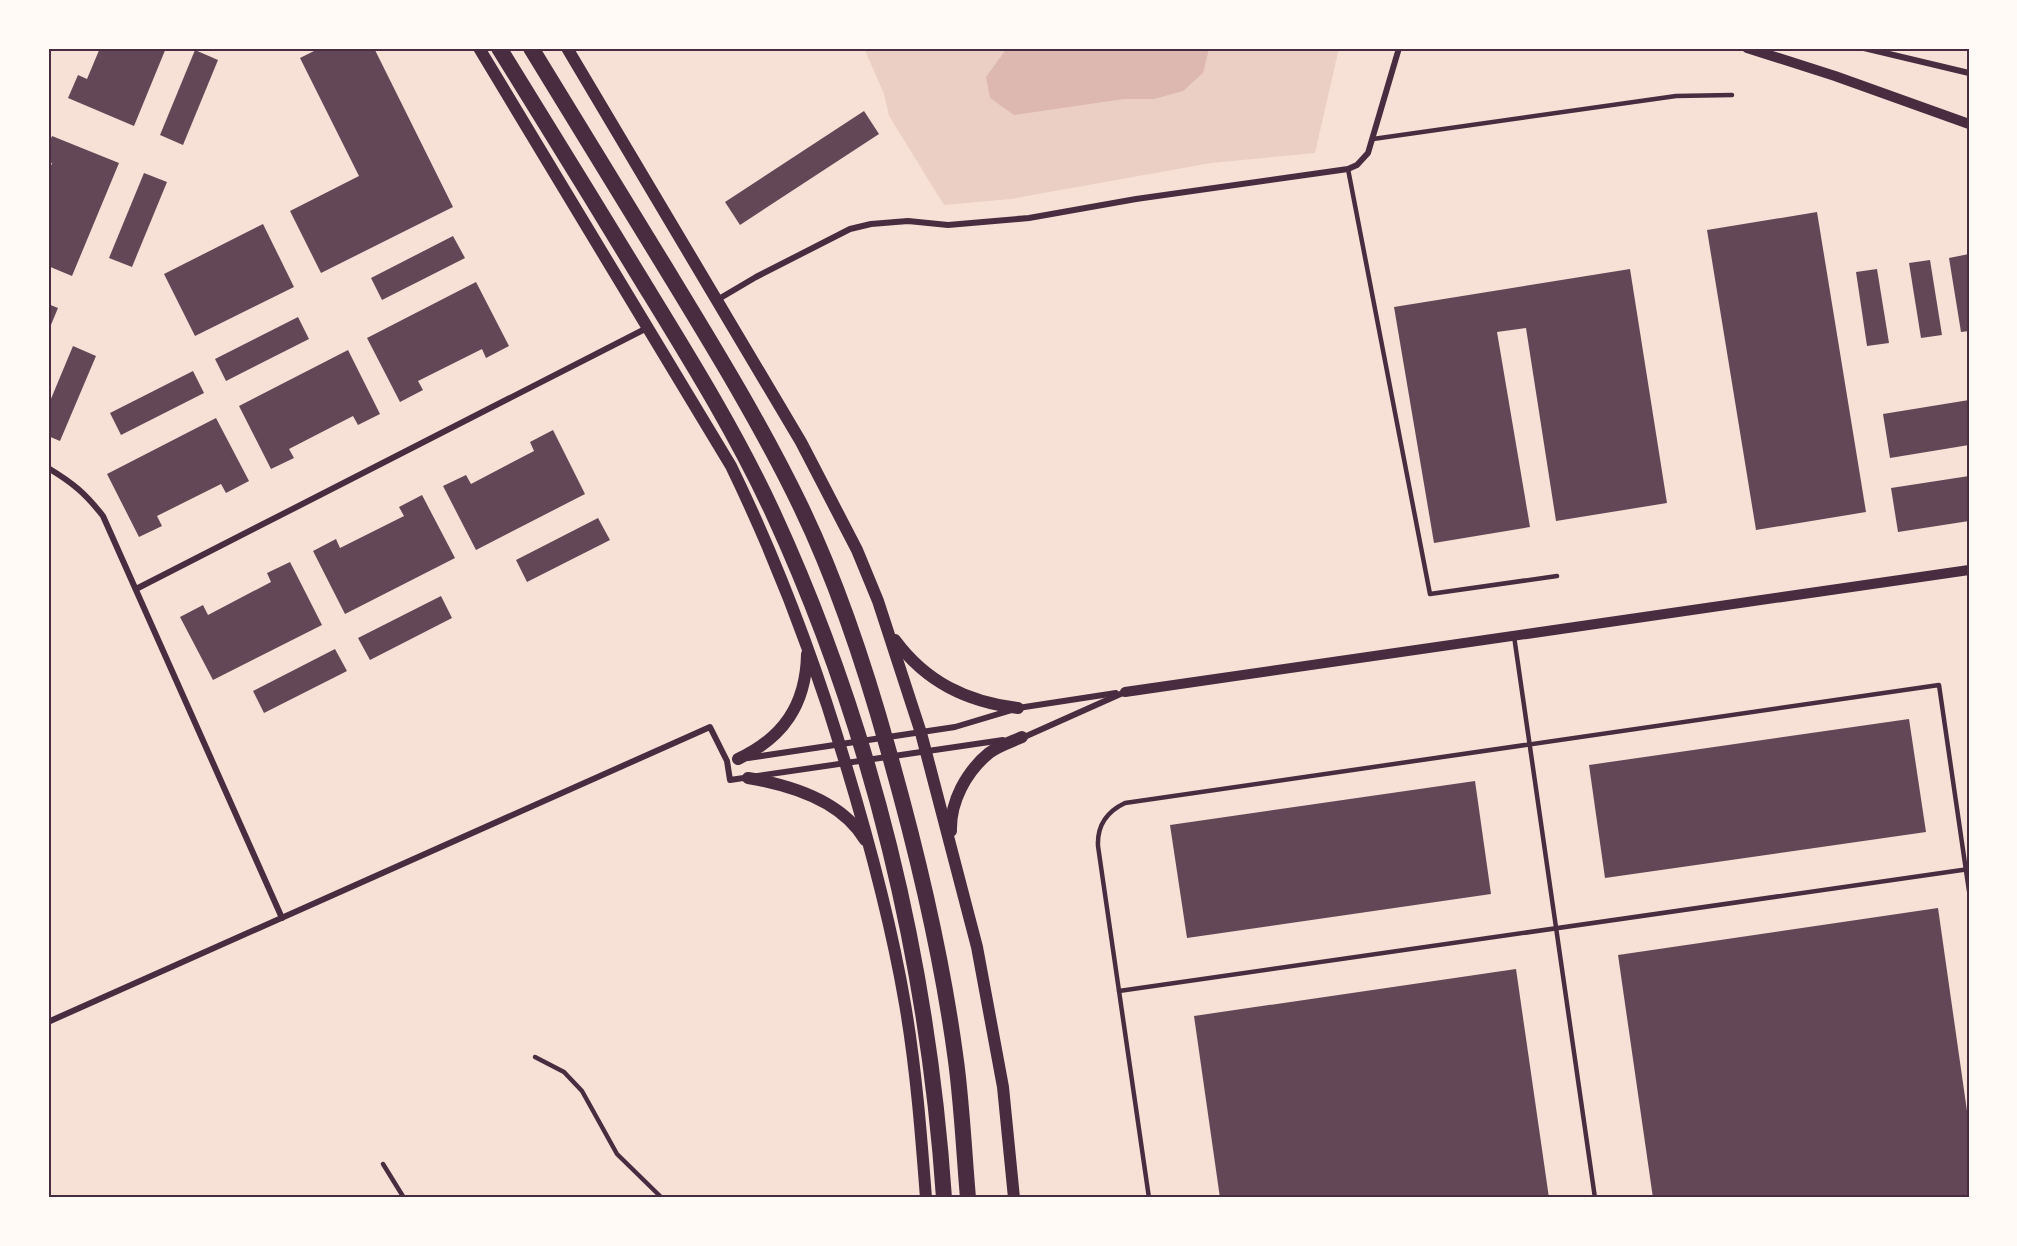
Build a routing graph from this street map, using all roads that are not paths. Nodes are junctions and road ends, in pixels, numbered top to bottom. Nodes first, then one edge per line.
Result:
1 (479, 48) edge
2 (500, 48) edge
3 (531, 48) edge
4 (567, 48) edge
5 (1399, 48) edge
6 (1747, 48) edge
7 (1864, 48) edge
8 (1969, 73) edge
9 (1732, 95) dead end
10 (1969, 124) edge
11 (1373, 139) junction
12 (1348, 169) junction
13 (717, 300) junction
14 (648, 328) junction
15 (48, 468) edge
16 (1969, 570) edge
17 (1557, 576) dead end
18 (136, 589) junction
19 (889, 632) junction
20 (1514, 636) junction
21 (808, 647) junction
22 (1125, 692) junction
23 (1018, 708) junction
24 (921, 733) junction
25 (1022, 738) junction
26 (840, 744) junction
27 (1529, 745) junction
28 (926, 752) junction
29 (733, 760) junction
30 (846, 764) junction
31 (748, 778) junction
32 (951, 844) junction
33 (872, 851) junction
34 (1967, 869) edge
35 (1969, 891) edge
36 (282, 918) junction
37 (1556, 929) junction
38 (1119, 991) junction
39 (48, 1022) edge
40 (535, 1057) dead end
41 (383, 1164) dead end
42 (404, 1198) edge
43 (663, 1198) edge
44 (926, 1198) edge
45 (944, 1198) edge
46 (968, 1198) edge
47 (1014, 1198) edge
48 (1149, 1198) edge
49 (1595, 1198) edge

1 - 14 main road
2 - 45 highway
3 - 46 highway
4 - 13 main road
5 - 11 street
6 - 10 street
7 - 8 street
9 - 11 lane
11 - 12 street
12 - 13 street
12 - 17 lane
13 - 19 main road
14 - 18 street
14 - 21 main road
15 - 18 street
16 - 20 street
18 - 36 street
19 - 23 main road
19 - 24 main road
20 - 22 street
20 - 27 lane
21 - 26 main road
21 - 29 main road
22 - 23 street
22 - 25 street
23 - 24 street
24 - 26 street
24 - 28 main road
25 - 28 street
25 - 32 main road
26 - 29 street
26 - 30 main road
27 - 34 lane
27 - 37 lane
27 - 38 lane
28 - 30 street
28 - 32 main road
29 - 31 street
29 - 36 street
30 - 31 street
30 - 33 main road
31 - 33 main road
32 - 47 main road
33 - 44 main road
34 - 35 lane
34 - 37 lane
36 - 39 street
37 - 38 lane
37 - 49 lane
38 - 48 lane
40 - 43 lane
41 - 42 lane

